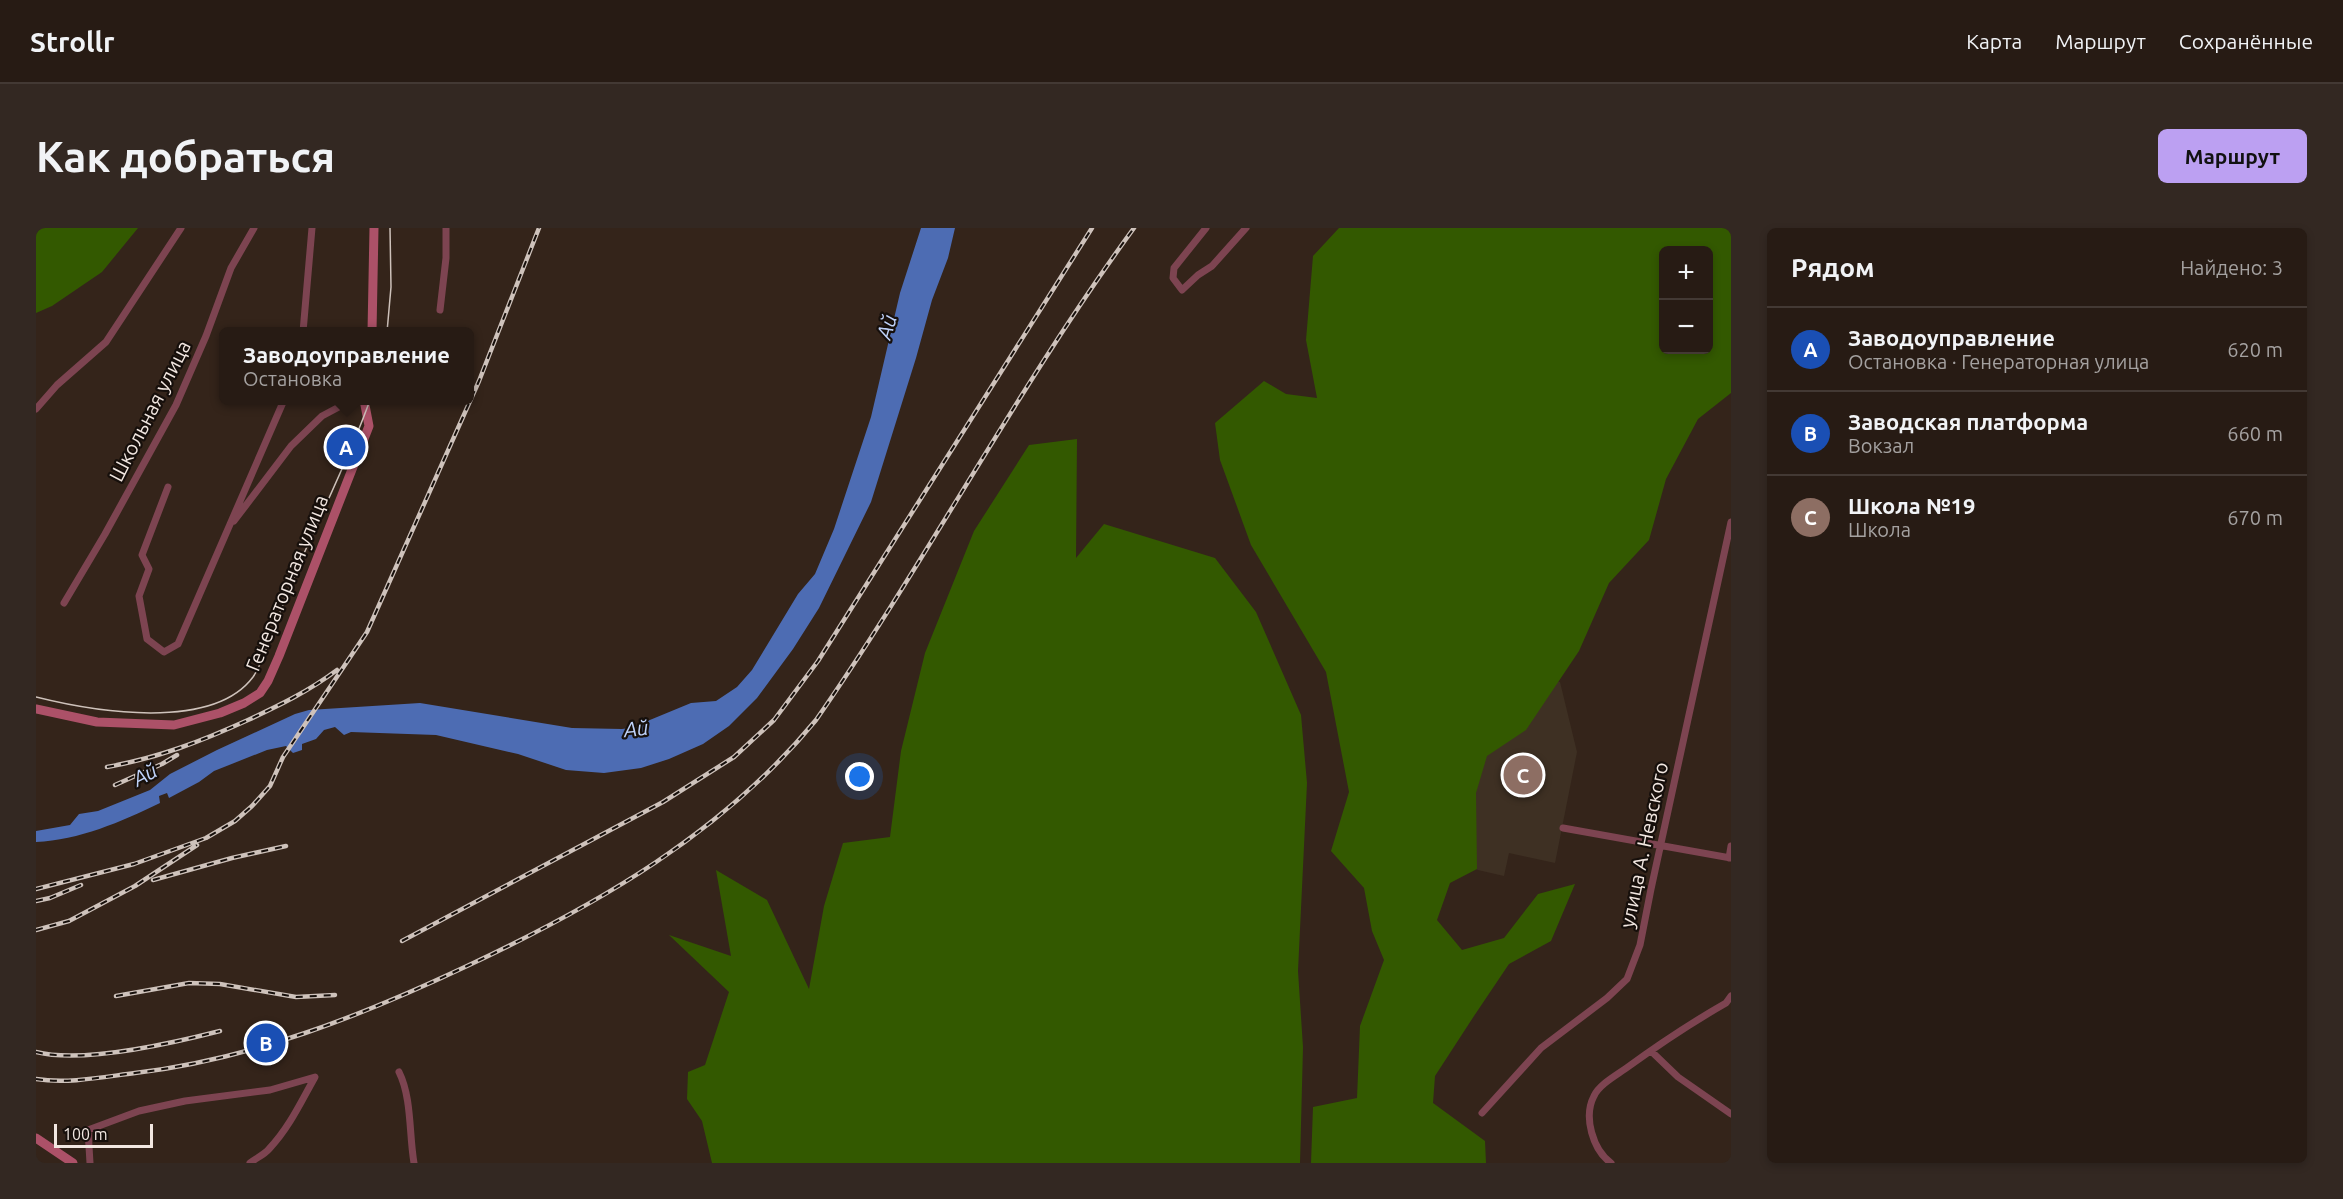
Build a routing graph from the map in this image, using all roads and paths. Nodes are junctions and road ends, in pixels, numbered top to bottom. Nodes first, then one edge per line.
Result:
1 (181, 228) edge
2 (254, 228) edge
3 (312, 228) edge
4 (374, 228) edge
5 (446, 228) edge
6 (1206, 228) edge
7 (1246, 228) edge
8 (441, 310) dead end
9 (303, 327) edge
10 (372, 327) edge
11 (282, 405) edge
12 (343, 405) edge
13 (365, 405) edge
14 (36, 409) edge
15 (168, 487) dead end
16 (1731, 522) edge
17 (226, 532) junction
18 (64, 603) dead end
19 (36, 709) edge
20 (1563, 828) dead end
21 (1660, 846) junction
22 (1731, 846) edge
23 (1730, 858) edge
24 (1731, 996) edge
25 (1651, 1051) junction
26 (399, 1072) dead end
27 (1482, 1113) dead end
28 (1731, 1114) edge
29 (36, 1138) edge
30 (73, 1163) edge
31 (90, 1163) edge
32 (250, 1163) edge
33 (414, 1163) edge
34 (1611, 1163) edge

1 - 14 street
2 - 18 street, Школьная улица
3 - 9 street
4 - 10 main road
5 - 8 street
6 - 7 street
11 - 17 street
12 - 17 street
13 - 19 main road, Генераторная улица
15 - 17 street
16 - 21 street, улица А. Невского
20 - 21 street
21 - 23 street
21 - 27 street, улица А. Невского
22 - 23 street
24 - 25 street
25 - 28 street
25 - 34 street
26 - 33 street
29 - 30 main road
31 - 32 street

